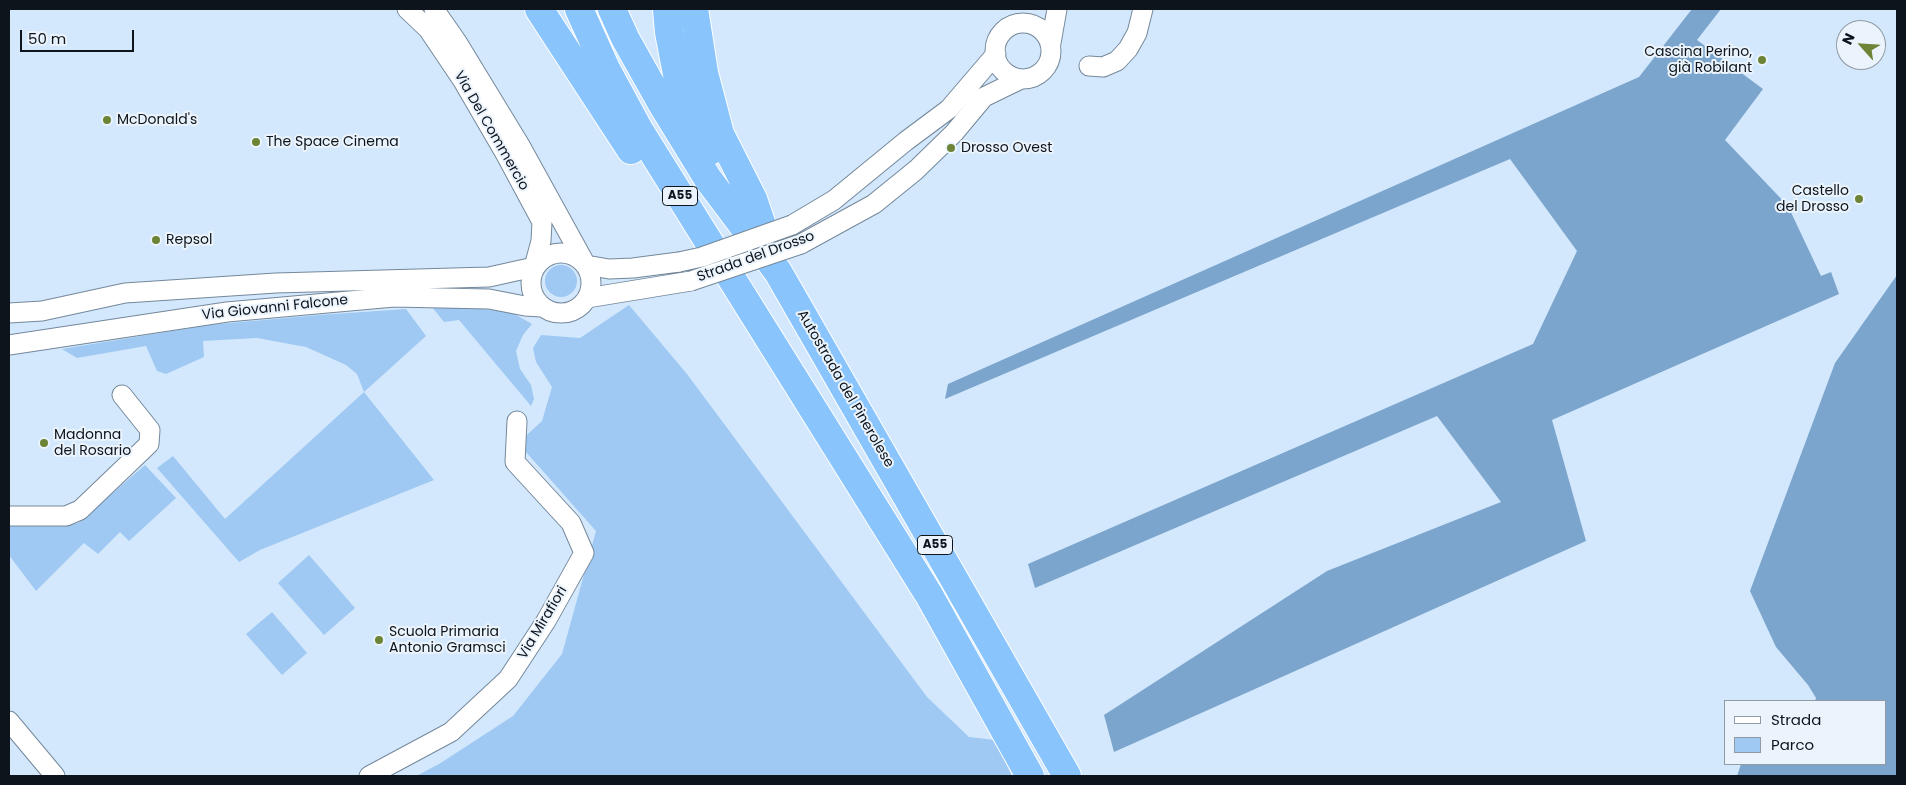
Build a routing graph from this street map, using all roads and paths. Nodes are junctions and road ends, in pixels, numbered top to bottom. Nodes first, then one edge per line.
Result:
1 (407, 9) edge
2 (434, 9) edge
3 (540, 9) edge
4 (579, 9) edge
5 (612, 9) edge
6 (667, 9) edge
7 (694, 9) edge
8 (1057, 9) edge
9 (1144, 9) edge
10 (1025, 16) edge
11 (1051, 43) junction
12 (996, 54) junction
13 (1089, 66) dead end
14 (1021, 79) junction
15 (586, 265) junction
16 (534, 267) junction
17 (778, 272) junction
18 (587, 298) junction
19 (542, 307) junction
20 (9, 313) edge
21 (9, 345) edge
22 (792, 377) junction
23 (122, 395) dead end
24 (517, 421) dead end
25 (9, 516) edge
26 (9, 720) edge
27 (55, 776) edge
28 (369, 776) edge
29 (1030, 776) edge
30 (1067, 776) edge

1 - 16 street, Via Del Commercio
2 - 15 street, Via Del Commercio
3 - 22 highway
4 - 22 highway, A55
5 - 17 highway, Autostrada del Pinerolese / A55
6 - 17 highway
7 - 17 highway
8 - 11 street
9 - 13 street
10 - 11 street
10 - 12 street
11 - 14 street
12 - 14 street
12 - 15 street, Strada del Drosso, bridge
14 - 18 street, Strada del Drosso, bridge
15 - 16 street, Via Giovanni Falcone
15 - 18 street
16 - 19 street
16 - 20 street, Via Giovanni Falcone
17 - 30 highway, Autostrada del Pinerolese / A55
18 - 19 street, Via Giovanni Falcone
19 - 21 street, Via Giovanni Falcone
22 - 29 highway, A55
23 - 25 street
24 - 28 street, Via Mirafiori
26 - 27 street

